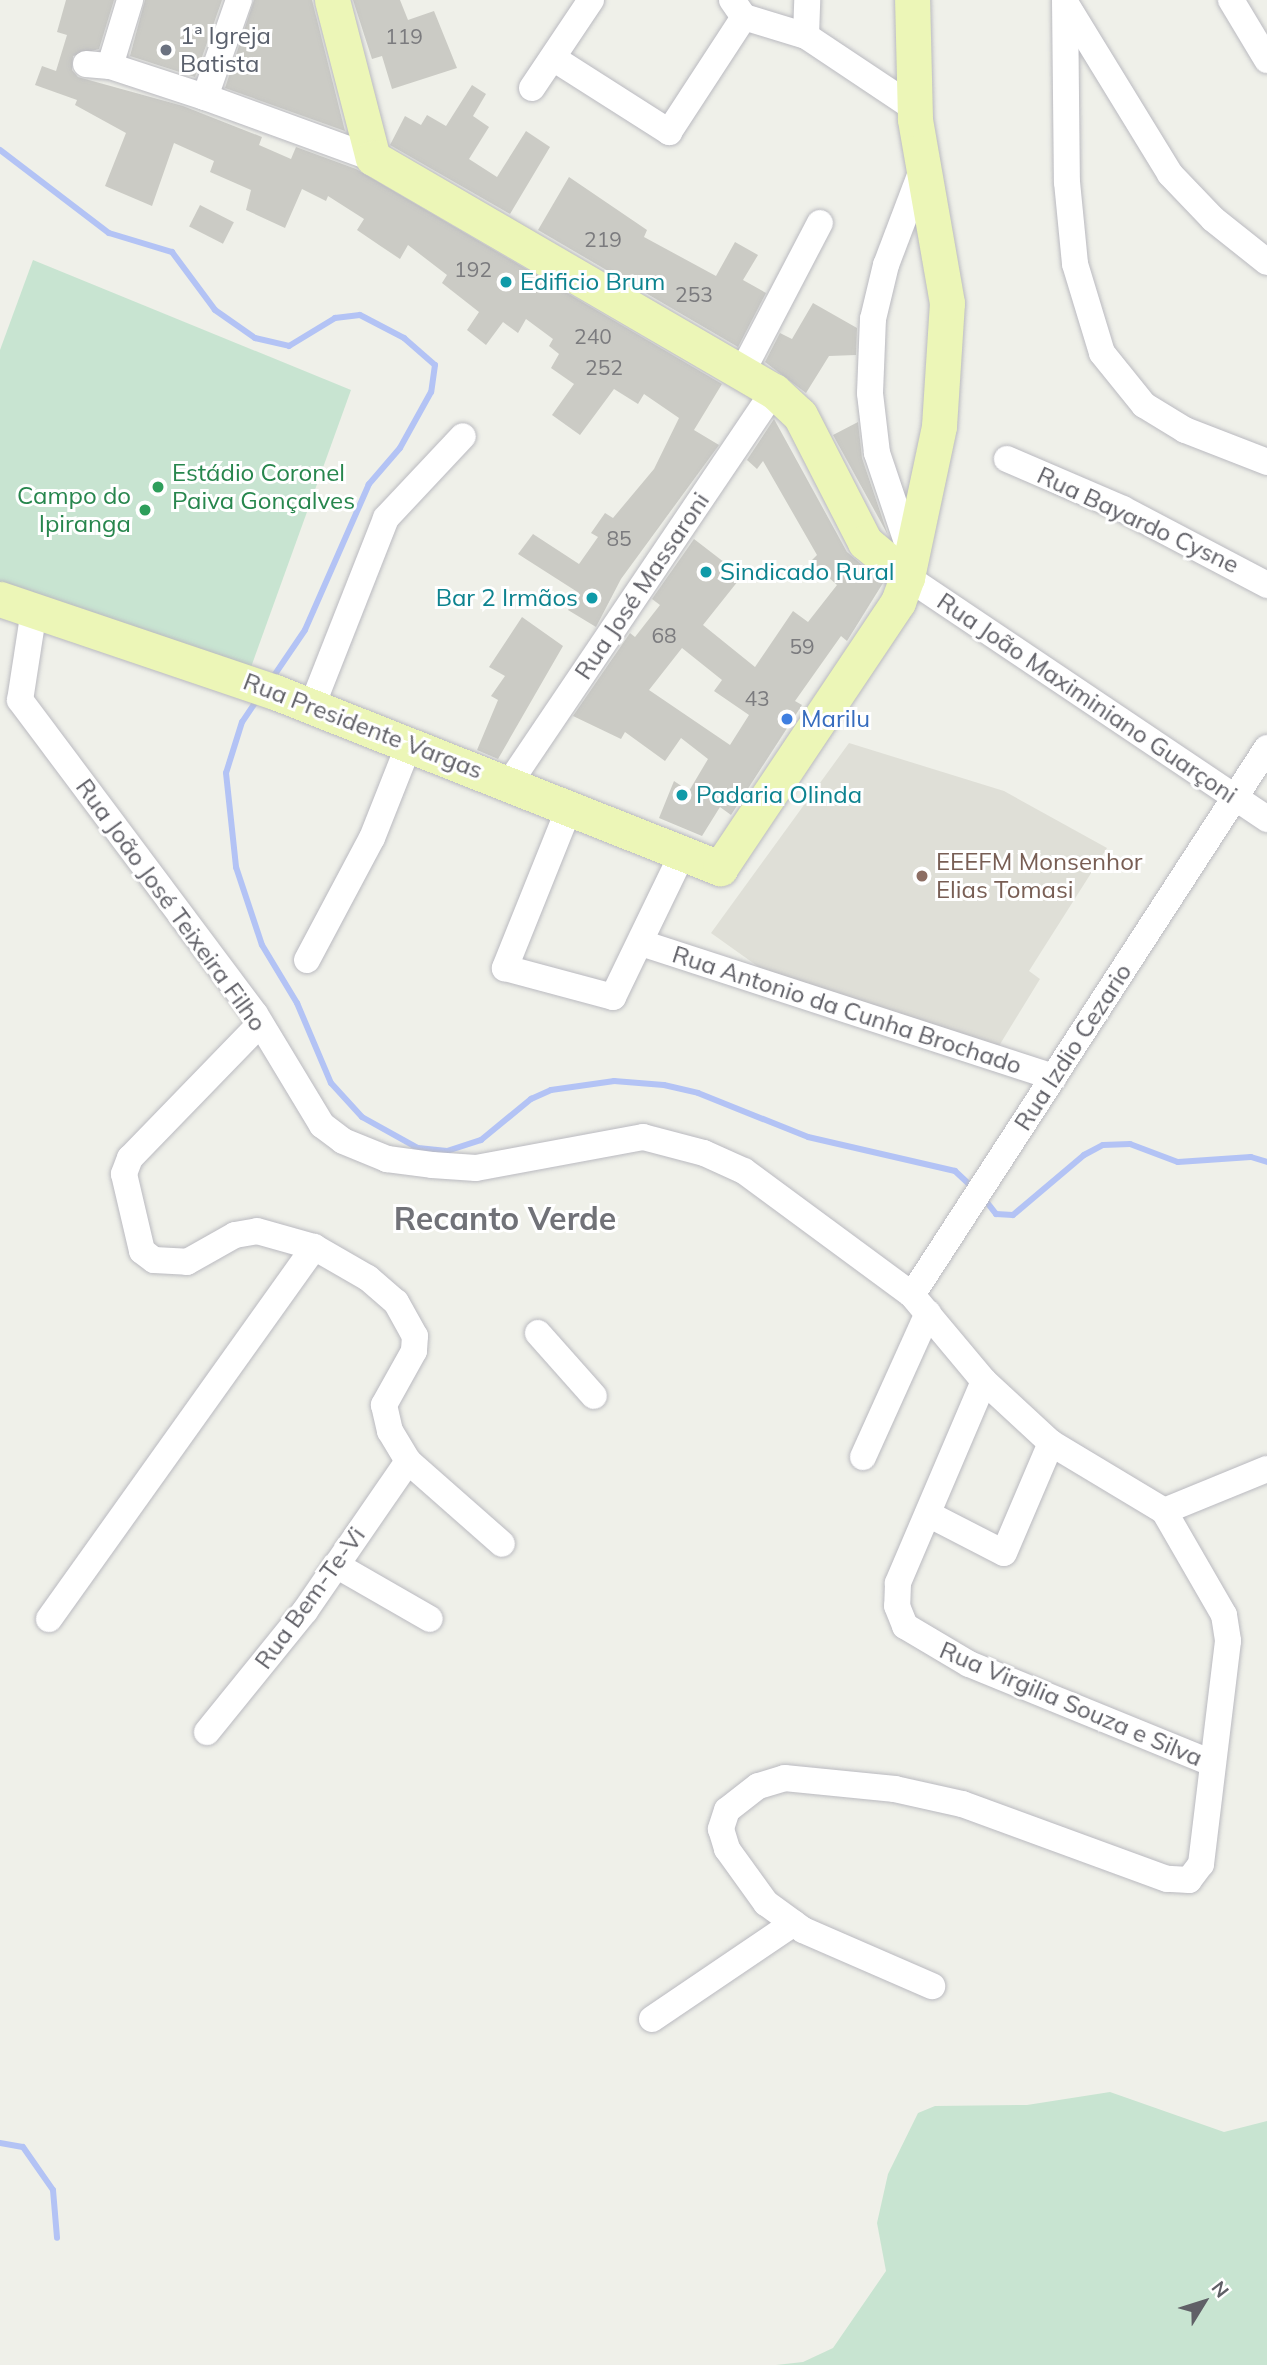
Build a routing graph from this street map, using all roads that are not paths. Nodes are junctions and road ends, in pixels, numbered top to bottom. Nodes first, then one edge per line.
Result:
1 (130, 0) edge
2 (239, 0) edge
3 (332, 0) edge
4 (591, 0) edge
5 (807, 0) edge
6 (912, 0) edge
7 (1231, 0) edge
8 (1066, 1) edge
9 (738, 8) edge
10 (806, 36) junction
11 (553, 58) junction
12 (1267, 60) edge
13 (533, 88) dead end
14 (205, 97) junction
15 (914, 108) junction
16 (373, 158) junction
17 (924, 165) junction
18 (820, 223) dead end
19 (1267, 262) edge
20 (742, 372) junction
21 (774, 391) junction
22 (463, 436) dead end
23 (1007, 460) dead end
24 (1267, 462) edge
25 (909, 565) junction
26 (1267, 584) edge
27 (0, 599) edge
28 (34, 610) junction
29 (312, 706) junction
30 (410, 743) junction
31 (1267, 748) edge
32 (510, 782) junction
33 (570, 806) junction
34 (1267, 819) edge
35 (683, 852) junction
36 (641, 943) junction
37 (307, 960) dead end
38 (260, 1024) junction
39 (1054, 1077) junction
40 (314, 1247) junction
41 (920, 1304) junction
42 (538, 1333) dead end
43 (984, 1381) junction
44 (594, 1395) dead end
45 (1051, 1443) junction
46 (863, 1457) dead end
47 (408, 1461) junction
48 (1267, 1469) edge
49 (1164, 1511) junction
50 (928, 1514) junction
51 (502, 1544) dead end
52 (336, 1565) junction
53 (49, 1619) dead end
54 (430, 1619) dead end
55 (207, 1732) dead end
56 (1212, 1763) junction
57 (794, 1923) junction
58 (932, 1986) dead end
59 (652, 2019) dead end

1 - 14 street
2 - 14 street
3 - 16 main road
4 - 11 street
5 - 10 street
6 - 15 main road
7 - 12 street
8 - 19 street
8 - 24 street
9 - 10 street
9 - 11 street
10 - 15 street
11 - 13 street
14 - 16 street
15 - 17 main road
16 - 20 main road
17 - 25 main road
17 - 25 street
18 - 20 street
20 - 21 main road
21 - 25 main road
21 - 32 street, Rua José Massaroni
22 - 29 street
23 - 26 street, Rua Bayardo Cysne
25 - 34 street, Rua João Maximiniano Guarçoni
25 - 35 main road, Rua Presidente Vargas
27 - 28 main road, Rua Presidente Vargas
28 - 29 main road, Rua Presidente Vargas
28 - 38 street, Rua João José Teixeira Filho
29 - 30 main road, Rua Presidente Vargas
30 - 32 main road, Rua Presidente Vargas
30 - 37 street
31 - 39 street, Rua Izdio Cezario
32 - 33 main road, Rua Presidente Vargas
33 - 35 main road, Rua Presidente Vargas
33 - 36 street
35 - 36 street
36 - 39 street, Rua Antonio da Cunha Brochado
38 - 40 street
38 - 41 street, Rua João José Teixeira Filho
39 - 41 street, Rua Izdio Cezario
40 - 47 street
40 - 53 street
41 - 43 street, Rua João José Teixeira Filho
41 - 46 street, Rua Izdio Cezario
42 - 44 street
43 - 45 street, Rua João José Teixeira Filho
43 - 50 street, Rua Virgilia Souza e Silva
45 - 49 street, Rua João José Teixeira Filho
45 - 50 street
47 - 51 street
47 - 52 street, Rua Bem-Te-Vi
48 - 49 street
49 - 56 street, Rua João José Teixeira Filho
50 - 56 street, Rua Virgilia Souza e Silva
52 - 54 street
52 - 55 street, Rua Bem-Te-Vi
56 - 57 street, Rua João José Teixeira Filho
57 - 58 street
57 - 59 street

